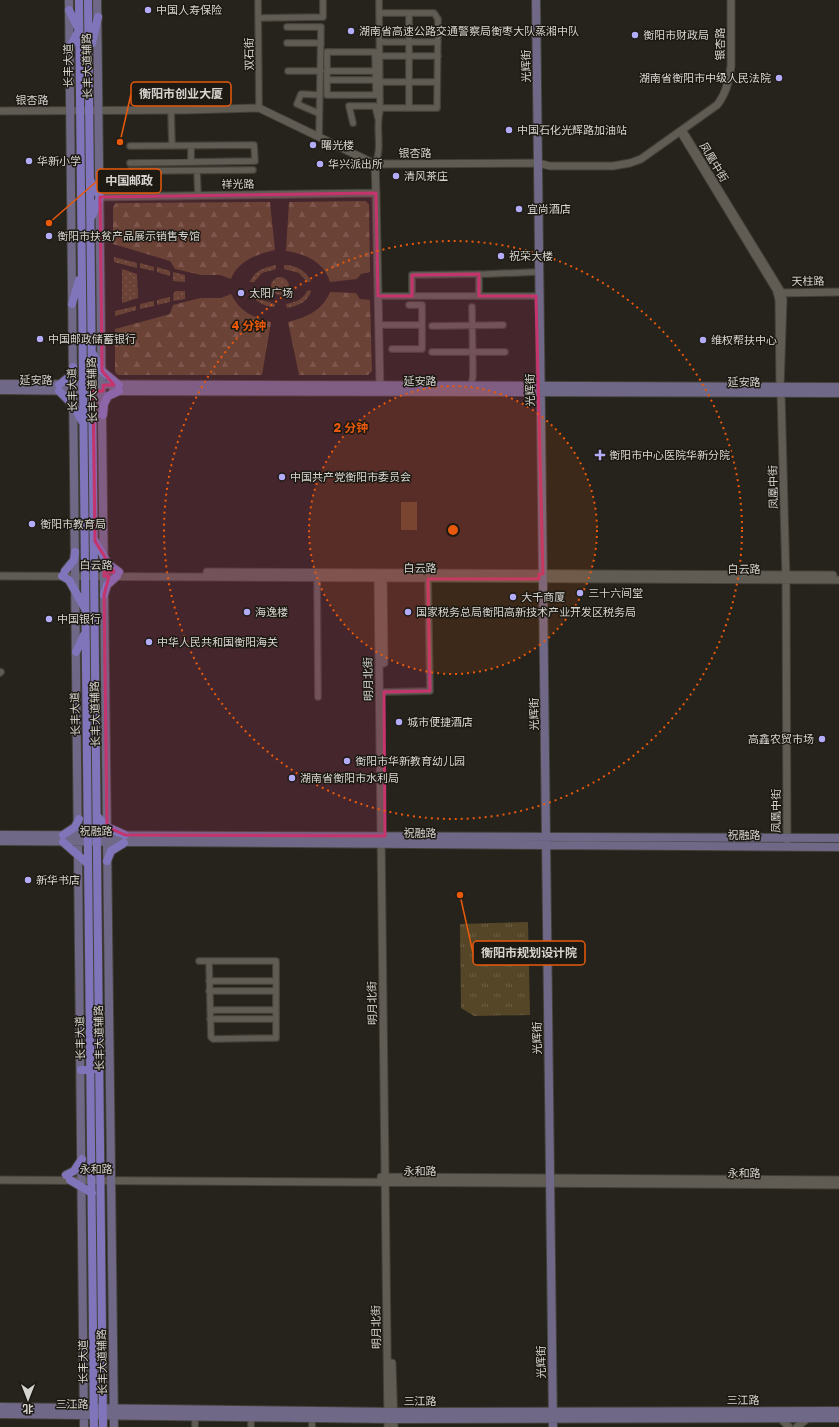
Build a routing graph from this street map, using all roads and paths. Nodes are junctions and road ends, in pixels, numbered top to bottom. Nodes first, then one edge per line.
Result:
1 (69, 0) edge
2 (79, 0) edge
3 (88, 0) edge
4 (97, 0) edge
5 (258, 0) edge
6 (322, 0) edge
7 (379, 0) edge
8 (532, 0) edge
9 (536, 0) edge
10 (731, 0) edge
11 (70, 10) junction
12 (379, 14) junction
13 (409, 14) junction
14 (98, 17) junction
15 (258, 18) junction
16 (287, 27) dead end
17 (79, 30) junction
18 (379, 30) junction
19 (409, 31) junction
20 (438, 31) junction
21 (380, 42) junction
22 (409, 42) junction
23 (438, 42) junction
24 (287, 43) dead end
25 (321, 43) junction
26 (70, 47) junction
27 (89, 55) junction
28 (380, 56) junction
29 (409, 56) junction
30 (438, 56) junction
31 (288, 71) dead end
32 (324, 71) junction
33 (344, 72) junction
34 (375, 72) junction
35 (327, 80) junction
36 (344, 80) junction
37 (378, 81) junction
38 (409, 82) junction
39 (437, 82) junction
40 (319, 95) junction
41 (259, 108) junction
42 (380, 108) junction
43 (409, 108) junction
44 (171, 110) junction
45 (0, 111) edge
46 (70, 111) junction
47 (80, 111) junction
48 (89, 111) junction
49 (99, 111) junction
50 (318, 113) junction
51 (378, 119) junction
52 (352, 123) dead end
53 (680, 131) junction
54 (319, 137) junction
55 (130, 146) dead end
56 (172, 146) junction
57 (191, 146) junction
58 (191, 162) junction
59 (536, 163) junction
60 (130, 164) dead end
61 (375, 164) junction
62 (253, 170) dead end
63 (197, 171) junction
64 (130, 172) dead end
65 (90, 180) junction
66 (376, 193) junction
67 (198, 195) junction
68 (100, 197) junction
69 (91, 221) junction
70 (536, 272) junction
71 (479, 274) junction
72 (77, 289) junction
73 (91, 289) junction
74 (839, 292) edge
75 (779, 293) junction
76 (378, 296) junction
77 (412, 296) junction
78 (479, 296) junction
79 (536, 296) junction
80 (409, 305) dead end
81 (472, 307) dead end
82 (379, 325) junction
83 (422, 325) junction
84 (432, 326) dead end
85 (472, 326) junction
86 (503, 326) dead end
87 (392, 349) dead end
88 (92, 352) junction
89 (432, 352) dead end
90 (473, 352) junction
91 (505, 352) dead end
92 (73, 367) junction
93 (102, 371) junction
94 (0, 384) edge
95 (471, 386) junction
96 (59, 388) junction
97 (73, 388) junction
98 (83, 388) junction
99 (93, 388) junction
100 (103, 388) junction
101 (119, 388) junction
102 (839, 388) edge
103 (380, 389) junction
104 (539, 389) junction
105 (0, 390) edge
106 (780, 390) junction
107 (839, 393) edge
108 (73, 405) junction
109 (103, 415) junction
110 (83, 424) junction
111 (94, 541) junction
112 (75, 552) junction
113 (104, 558) junction
114 (0, 571) edge
115 (63, 574) junction
116 (75, 574) junction
117 (85, 574) junction
118 (95, 574) junction
119 (104, 574) junction
120 (118, 574) junction
121 (839, 575) edge
122 (0, 576) edge
123 (541, 577) junction
124 (317, 578) junction
125 (381, 578) junction
126 (784, 578) junction
127 (428, 579) junction
128 (839, 580) edge
129 (76, 590) junction
130 (104, 595) junction
131 (85, 610) junction
132 (85, 630) junction
133 (76, 652) junction
134 (384, 692) junction
135 (318, 697) dead end
136 (97, 816) junction
137 (78, 819) junction
138 (0, 834) edge
139 (107, 835) junction
140 (63, 838) junction
141 (786, 838) junction
142 (839, 838) edge
143 (79, 839) junction
144 (88, 839) junction
145 (97, 839) junction
146 (124, 839) junction
147 (383, 840) junction
148 (544, 841) junction
149 (0, 842) edge
150 (786, 846) junction
151 (839, 847) edge
152 (79, 855) junction
153 (107, 860) junction
154 (88, 864) junction
155 (199, 960) dead end
156 (209, 960) junction
157 (209, 981) junction
158 (276, 981) junction
159 (276, 990) junction
160 (209, 991) junction
161 (91, 1001) junction
162 (100, 1001) junction
163 (109, 1001) junction
164 (210, 1010) junction
165 (276, 1010) junction
166 (210, 1019) junction
167 (276, 1019) junction
168 (81, 1070) junction
169 (92, 1070) junction
170 (82, 1159) junction
171 (0, 1175) edge
172 (68, 1178) junction
173 (97, 1178) junction
174 (111, 1178) junction
175 (0, 1180) edge
176 (387, 1180) junction
177 (548, 1180) junction
178 (839, 1180) edge
179 (83, 1181) junction
180 (839, 1185) edge
181 (92, 1193) junction
182 (0, 1407) edge
183 (84, 1411) junction
184 (94, 1411) junction
185 (103, 1411) junction
186 (114, 1411) junction
187 (839, 1411) edge
188 (0, 1414) edge
189 (195, 1416) junction
190 (251, 1417) junction
191 (312, 1418) junction
192 (780, 1418) junction
193 (808, 1418) junction
194 (839, 1418) edge
195 (391, 1419) edge
196 (551, 1419) edge
197 (84, 1427) edge
198 (94, 1427) edge
199 (103, 1427) edge
200 (114, 1427) edge
201 (195, 1427) edge
202 (251, 1427) edge
203 (312, 1427) edge
204 (789, 1427) edge
205 (797, 1427) edge

1 - 11 main road, 长丰大道辅路
2 - 17 main road, 长丰大道
3 - 27 main road, 长丰大道
4 - 14 main road, 长丰大道辅路
5 - 15 street, 双石街
6 - 15 street
7 - 12 street
8 - 59 main road, 光辉街
9 - 59 main road, 光辉街
10 - 53 street, 银杏路
11 - 17 main road
11 - 26 main road, 长丰大道辅路
12 - 13 street
12 - 18 street
13 - 19 street
13 - 20 street
14 - 27 main road
14 - 49 main road, 长丰大道辅路
15 - 41 street, 双石街
16 - 25 street
17 - 26 main road
17 - 47 main road, 长丰大道
18 - 19 street
18 - 21 street
19 - 20 street
19 - 22 street
20 - 23 street
21 - 22 street
21 - 28 street
22 - 23 street
22 - 29 street
23 - 30 street
24 - 25 street
25 - 32 street
26 - 46 main road, 长丰大道辅路
27 - 48 main road, 长丰大道
28 - 29 street
28 - 37 street
29 - 30 street
29 - 38 street
30 - 39 street
31 - 32 street
32 - 33 street
32 - 34 street
32 - 35 street
32 - 40 street
33 - 34 street
33 - 36 street
34 - 37 street
35 - 36 street
35 - 37 street
36 - 37 street
37 - 38 street
37 - 42 street
38 - 39 street
38 - 43 street
39 - 43 street
40 - 50 street
40 - 50 street
41 - 44 street, 银杏路
41 - 54 street, 银杏路
42 - 43 street
42 - 51 street
44 - 49 street, 银杏路
44 - 56 street
45 - 46 street, 银杏路
46 - 47 street, 银杏路
46 - 72 main road, 长丰大道辅路
47 - 48 street, 银杏路
47 - 72 main road, 长丰大道
48 - 49 street, 银杏路
48 - 65 main road, 长丰大道
49 - 68 main road, 长丰大道辅路
50 - 54 street
51 - 52 street
51 - 61 street
53 - 59 street, 银杏路
53 - 75 street, 凤凰中街
54 - 61 street, 银杏路
55 - 56 street
56 - 57 street
57 - 58 street
57 - 58 street
58 - 60 street
59 - 61 street, 银杏路
59 - 70 main road, 光辉街
59 - 104 main road, 光辉街
61 - 66 street
62 - 63 street
63 - 64 street
63 - 67 street
65 - 68 main road
65 - 69 main road, 长丰大道
66 - 67 street, 祥光路
66 - 76 street
67 - 68 street, 祥光路
68 - 69 main road
68 - 93 main road, 长丰大道辅路
69 - 73 main road, 长丰大道
70 - 71 street
70 - 79 main road, 光辉街
71 - 77 street
71 - 78 street
72 - 73 main road
72 - 92 main road, 长丰大道辅路
72 - 98 main road, 长丰大道
73 - 88 main road, 长丰大道
74 - 75 street, 天柱路
75 - 106 street, 凤凰中街
76 - 77 street
76 - 82 street
77 - 78 street
78 - 79 street
79 - 104 main road, 光辉街
80 - 83 street
81 - 85 street
82 - 83 street
82 - 103 street
83 - 87 street
84 - 85 street
85 - 86 street
85 - 90 street
88 - 93 main road
88 - 99 main road, 长丰大道
89 - 90 street
90 - 91 street
90 - 95 street
92 - 96 main road
92 - 97 main road, 长丰大道辅路
93 - 100 main road, 长丰大道辅路
93 - 101 main road
94 - 96 main road, 延安路
95 - 103 main road, 延安路
95 - 104 main road, 延安路
96 - 97 main road, 延安路
96 - 105 main road, 延安路
96 - 108 main road
97 - 98 main road, 延安路
97 - 108 main road, 长丰大道辅路
98 - 99 main road, 延安路
98 - 110 main road, 长丰大道
99 - 100 main road, 延安路
99 - 111 main road, 长丰大道
100 - 101 main road, 延安路
100 - 109 main road, 长丰大道辅路
101 - 103 main road, 延安路
101 - 109 main road
102 - 106 main road, 延安路
103 - 104 main road, 延安路
104 - 106 main road, 延安路
104 - 123 main road, 光辉街
106 - 107 main road, 延安路
106 - 126 street, 凤凰中街
108 - 110 main road
108 - 112 main road, 长丰大道辅路
109 - 113 main road, 长丰大道辅路
110 - 117 main road, 长丰大道
111 - 113 main road
111 - 118 main road, 长丰大道
112 - 115 main road
112 - 116 main road, 长丰大道辅路
113 - 119 main road, 长丰大道辅路
113 - 120 main road
114 - 115 street, 白云路
115 - 116 street, 白云路
115 - 122 street, 白云路
115 - 129 main road
116 - 117 street, 白云路
116 - 129 main road, 长丰大道辅路
117 - 118 street, 白云路
117 - 131 main road, 长丰大道
118 - 119 street, 白云路
118 - 136 main road, 长丰大道
119 - 120 street, 白云路
119 - 130 main road, 长丰大道辅路
120 - 123 street, 白云路
120 - 124 street, 白云路
120 - 130 main road
121 - 126 street, 白云路
123 - 126 street, 白云路
123 - 127 street, 白云路
123 - 148 main road, 光辉街
124 - 125 street, 白云路
124 - 135 street
125 - 127 street, 白云路
125 - 134 street, 明月北街
125 - 147 street, 明月北街
126 - 128 street, 白云路
126 - 141 street, 凤凰中街
127 - 134 street
129 - 131 main road
129 - 133 main road, 长丰大道辅路
130 - 139 main road, 长丰大道辅路
131 - 132 main road, 长丰大道
132 - 133 main road
132 - 144 main road, 长丰大道
133 - 137 main road, 长丰大道辅路
134 - 147 street, 明月北街
136 - 139 main road
136 - 145 main road, 长丰大道
137 - 140 main road
137 - 143 main road, 长丰大道辅路
138 - 140 main road, 祝融路
139 - 145 main road, 祝融路
139 - 146 main road, 祝融路
139 - 146 main road
139 - 153 main road, 长丰大道辅路
140 - 143 main road, 祝融路
140 - 149 main road, 祝融路
140 - 152 main road
141 - 142 main road, 祝融路
141 - 148 main road, 祝融路
141 - 150 street, 凤凰中街
143 - 144 main road, 祝融路
143 - 152 main road, 长丰大道辅路
144 - 145 main road, 祝融路
144 - 154 main road, 长丰大道
145 - 162 main road, 长丰大道
146 - 147 main road, 祝融路
146 - 153 main road
147 - 148 main road, 祝融路
147 - 176 street, 明月北街
148 - 150 main road, 祝融路
148 - 177 main road, 光辉街
150 - 151 main road, 祝融路
152 - 154 main road
152 - 168 main road, 长丰大道辅路
153 - 163 main road, 长丰大道辅路
154 - 161 main road, 长丰大道
155 - 156 street
156 - 157 street
156 - 158 street
157 - 158 street
157 - 160 street
158 - 159 street
159 - 160 street
159 - 165 street
160 - 164 street
161 - 162 main road
161 - 169 main road, 长丰大道
162 - 163 main road
162 - 173 main road, 长丰大道
163 - 174 main road, 长丰大道辅路
164 - 165 street
164 - 166 street
165 - 167 street
166 - 167 street
166 - 167 street
168 - 169 main road
168 - 170 main road, 长丰大道辅路
169 - 173 main road, 长丰大道
170 - 172 main road
170 - 179 main road, 长丰大道辅路
171 - 172 street, 永和路
172 - 175 street, 永和路
172 - 179 main road
172 - 179 street, 永和路
173 - 174 street, 永和路
173 - 179 street, 永和路
173 - 181 main road, 长丰大道
173 - 185 main road, 长丰大道
174 - 176 street, 永和路
174 - 186 main road, 长丰大道辅路
176 - 177 street, 永和路
176 - 195 street, 明月北街
177 - 178 street, 永和路
177 - 180 street, 永和路
177 - 196 main road, 光辉街
179 - 181 main road
179 - 183 main road, 长丰大道辅路
181 - 184 main road, 长丰大道
182 - 183 main road, 三江路
183 - 184 main road, 三江路
183 - 188 main road, 三江路
183 - 197 main road, 长丰大道辅路
184 - 185 main road, 三江路
184 - 198 main road, 长丰大道
185 - 186 main road, 三江路
185 - 199 main road, 长丰大道
186 - 189 main road, 三江路
186 - 195 main road, 三江路
186 - 200 main road, 长丰大道辅路
187 - 196 main road, 三江路
189 - 190 main road, 三江路
189 - 201 street
190 - 191 main road, 三江路
190 - 202 street
191 - 195 main road, 三江路
191 - 203 street
192 - 193 main road, 三江路
192 - 196 main road, 三江路
192 - 204 street
193 - 194 main road, 三江路
193 - 205 street
195 - 196 main road, 三江路

